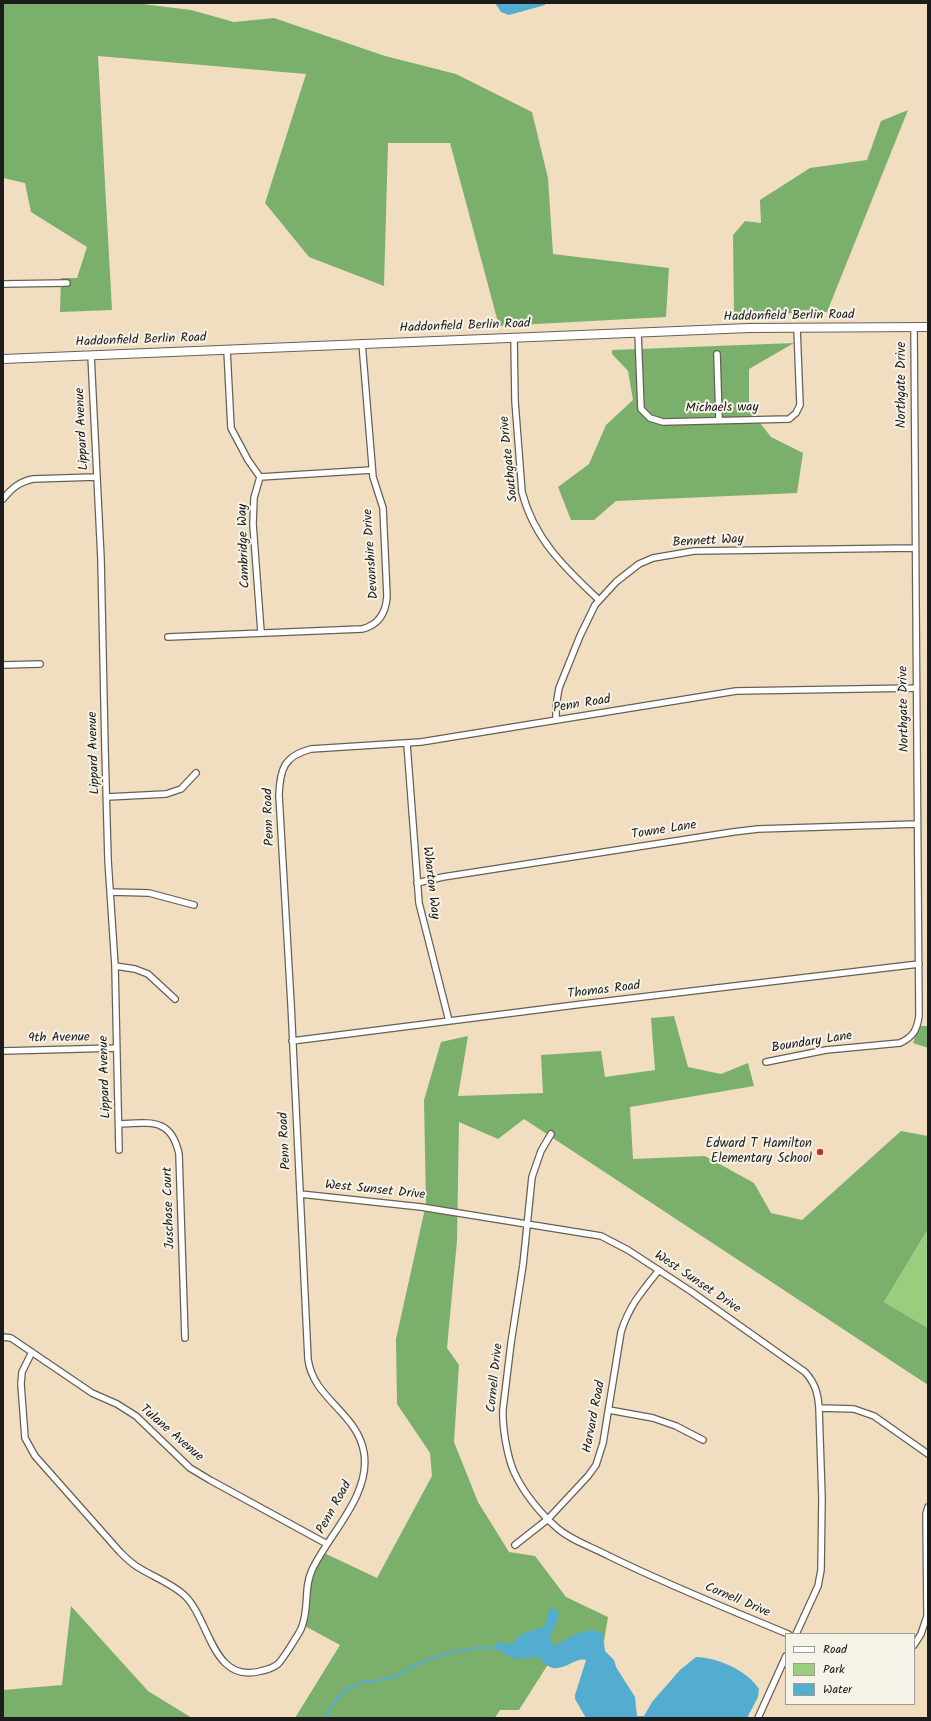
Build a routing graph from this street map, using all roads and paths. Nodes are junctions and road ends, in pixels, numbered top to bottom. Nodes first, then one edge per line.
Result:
1 (67, 283) dead end
2 (3, 284) edge
3 (914, 327) junction
4 (928, 327) edge
5 (797, 328) junction
6 (638, 333) junction
7 (514, 338) junction
8 (362, 343) junction
9 (227, 350) junction
10 (717, 354) dead end
11 (91, 355) junction
12 (3, 359) edge
13 (719, 420) junction
14 (372, 470) junction
15 (96, 477) junction
16 (260, 477) junction
17 (3, 499) edge
18 (915, 548) junction
19 (599, 600) junction
20 (261, 632) junction
21 (168, 637) dead end
22 (40, 664) dead end
23 (3, 665) edge
24 (916, 688) junction
25 (556, 720) junction
26 (407, 744) junction
27 (196, 773) dead end
28 (107, 797) junction
29 (917, 824) junction
30 (417, 883) junction
31 (110, 892) junction
32 (194, 905) dead end
33 (919, 964) junction
34 (115, 966) junction
35 (176, 999) dead end
36 (449, 1021) junction
37 (292, 1041) junction
38 (860, 1047) joint
39 (116, 1048) junction
40 (3, 1051) edge
41 (766, 1062) dead end
42 (119, 1124) junction
43 (550, 1134) dead end
44 (119, 1150) dead end
45 (300, 1194) junction
46 (528, 1223) junction
47 (659, 1270) junction
48 (3, 1337) edge
49 (185, 1338) dead end
50 (32, 1352) junction
51 (819, 1408) junction
52 (609, 1410) junction
53 (703, 1440) dead end
54 (928, 1454) edge
55 (928, 1507) edge
56 (548, 1519) junction
57 (328, 1544) junction
58 (515, 1545) dead end
59 (786, 1633) edge
60 (796, 1633) edge
61 (915, 1643) edge
62 (785, 1658) edge
63 (758, 1718) edge

1 - 2 street
3 - 4 main road, Haddonfield Berlin Road
3 - 5 main road, Haddonfield Berlin Road
3 - 18 street, Northgate Drive
5 - 6 main road, Haddonfield Berlin Road
5 - 13 street, Michaels way
6 - 7 main road, Haddonfield Berlin Road
6 - 13 street, Michaels way
7 - 8 main road, Haddonfield Berlin Road
7 - 19 street, Southgate Drive
8 - 9 main road, Haddonfield Berlin Road
8 - 14 street, Devonshire Drive
9 - 11 main road, Haddonfield Berlin Road
9 - 16 street
10 - 13 street
11 - 12 main road, Haddonfield Berlin Road
11 - 15 street, Lippard Avenue
14 - 16 street
14 - 20 street, Devonshire Drive
15 - 17 street
15 - 28 street, Lippard Avenue
16 - 20 street, Cambridge Way
18 - 19 street, Bennett Way
18 - 24 street, Northgate Drive
19 - 25 street, Bennett Way
20 - 21 street, Devonshire Drive
22 - 23 street
24 - 25 street, Penn Road
24 - 29 street, Northgate Drive
25 - 26 street, Penn Road
26 - 30 street, Wharton Way
26 - 37 street, Penn Road
27 - 28 street
28 - 31 street, Lippard Avenue
29 - 30 street, Towne Lane
29 - 33 street, Northgate Drive
30 - 36 street, Wharton Way
31 - 32 street
31 - 34 street, Lippard Avenue
33 - 36 street, Thomas Road
33 - 38 street, Northgate Drive
34 - 35 street
34 - 39 street, Lippard Avenue
36 - 37 street, Thomas Road
37 - 45 street, Penn Road
38 - 41 street, Boundary Lane
39 - 40 street, 9th Avenue
39 - 42 street, Lippard Avenue
42 - 44 street, Lippard Avenue
42 - 49 street, Juschase Court
43 - 46 street, Cornell Drive
45 - 46 street, West Sunset Drive
45 - 57 street, Penn Road
46 - 47 street, West Sunset Drive
46 - 56 street, Cornell Drive
47 - 51 street, West Sunset Drive
47 - 52 street, Harvard Road
48 - 50 street, Tulane Avenue
50 - 57 street, Tulane Avenue
50 - 57 street, Penn Road
51 - 54 street
51 - 60 street, West Sunset Drive
52 - 53 street
52 - 56 street, Harvard Road
55 - 61 street
56 - 58 street, Harvard Road
56 - 59 street, Cornell Drive
62 - 63 street

